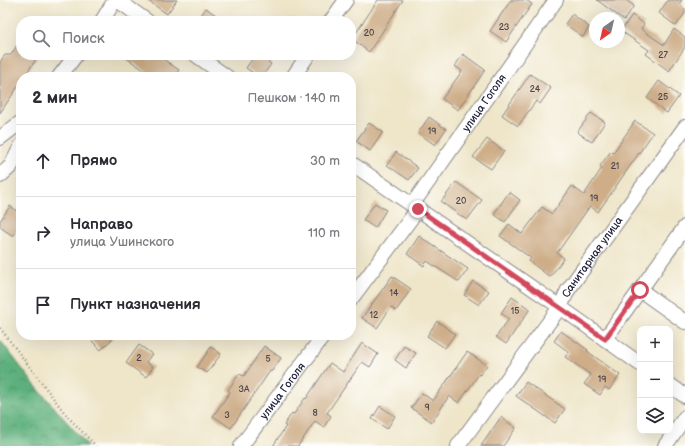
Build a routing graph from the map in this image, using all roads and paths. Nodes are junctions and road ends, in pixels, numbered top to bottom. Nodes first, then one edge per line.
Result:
1 (116, 0) edge
2 (346, 0) edge
3 (556, 0) edge
4 (105, 16) edge
5 (140, 16) edge
6 (335, 16) edge
7 (72, 60) edge
8 (203, 60) edge
9 (305, 60) edge
10 (63, 72) edge
11 (220, 72) edge
12 (296, 72) edge
13 (16, 126) edge
14 (685, 127) edge
15 (0, 138) edge
16 (16, 156) edge
17 (356, 166) edge
18 (0, 176) edge
19 (415, 207) junction
20 (685, 227) edge
21 (640, 290) junction
22 (356, 292) edge
23 (560, 307) junction
24 (685, 322) edge
25 (0, 328) edge
26 (605, 339) junction
27 (320, 340) edge
28 (637, 362) edge
29 (673, 387) edge
30 (685, 396) edge
31 (685, 417) edge
32 (96, 446) edge
33 (241, 446) edge
34 (458, 446) edge
35 (665, 446) edge

1 - 4 street
1 - 5 street
2 - 6 street
3 - 19 street, улица Гоголя
7 - 10 street
8 - 11 street
9 - 12 street
13 - 15 street
14 - 23 street, Санитарная улица
16 - 18 street
17 - 19 street
19 - 22 street, улица Гоголя
19 - 23 street
20 - 21 street
21 - 24 street
21 - 26 street
23 - 26 street
23 - 34 street, Санитарная улица
25 - 32 path
26 - 28 street
27 - 33 street, улица Гоголя
29 - 30 street
31 - 35 street

